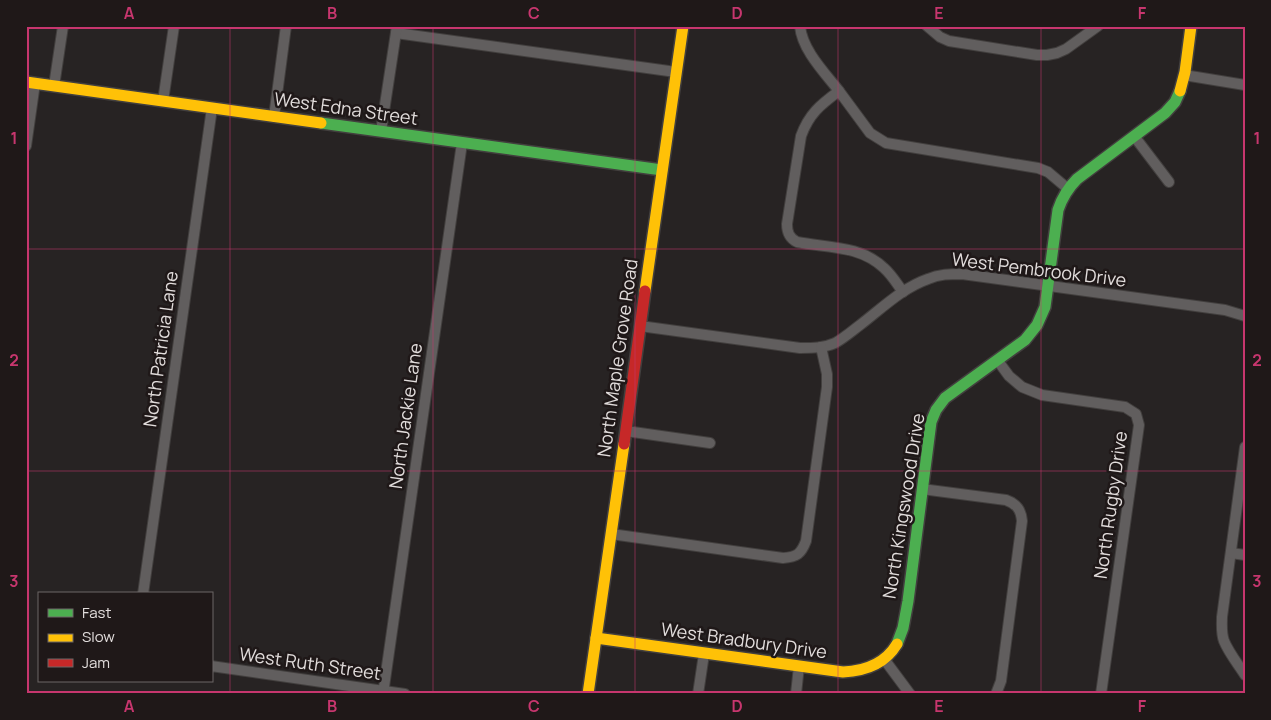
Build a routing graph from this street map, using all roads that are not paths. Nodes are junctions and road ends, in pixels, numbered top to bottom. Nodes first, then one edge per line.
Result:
1 (63, 26) edge
2 (174, 26) edge
3 (286, 26) edge
4 (683, 26) edge
5 (800, 26) edge
6 (927, 26) edge
7 (1098, 26) edge
8 (1191, 26) edge
9 (396, 30) edge
10 (676, 72) junction
11 (1184, 75) junction
12 (31, 83) edge
13 (1245, 85) edge
14 (54, 86) junction
15 (839, 91) junction
16 (163, 101) junction
17 (212, 108) junction
18 (274, 117) junction
19 (381, 131) junction
20 (1134, 136) junction
21 (462, 143) junction
22 (26, 146) edge
23 (662, 170) junction
24 (1169, 182) dead end
25 (1068, 188) junction
26 (1048, 286) junction
27 (903, 292) junction
28 (1245, 316) edge
29 (640, 326) junction
30 (821, 347) junction
31 (998, 361) junction
32 (626, 431) junction
33 (710, 443) dead end
34 (1245, 447) edge
35 (922, 489) junction
36 (611, 534) junction
37 (1231, 553) junction
38 (1245, 555) edge
39 (143, 592) edge
40 (596, 638) junction
41 (704, 654) junction
42 (884, 659) junction
43 (212, 666) edge
44 (798, 666) junction
45 (1245, 675) edge
46 (383, 692) edge
47 (405, 694) edge
48 (588, 694) edge
49 (698, 694) edge
50 (796, 694) edge
51 (910, 694) edge
52 (996, 694) edge
53 (1100, 694) edge

1 - 14 street
2 - 16 street
3 - 18 street
4 - 10 street, North Maple Grove Road
5 - 15 street
6 - 7 street
8 - 11 street, North Kingswood Drive
9 - 10 street
9 - 19 street
10 - 23 street, North Maple Grove Road
11 - 13 street
11 - 20 street, North Kingswood Drive
12 - 14 street, West Edna Street
12 - 22 street
14 - 16 street, West Edna Street
15 - 25 street
15 - 27 street
16 - 17 street, West Edna Street
17 - 18 street, West Edna Street
17 - 39 street, North Patricia Lane
18 - 19 street, West Edna Street
19 - 21 street, West Edna Street
20 - 24 street
20 - 25 street, North Kingswood Drive
21 - 23 street, West Edna Street
21 - 46 street, North Jackie Lane
23 - 29 street, North Maple Grove Road
25 - 26 street, North Kingswood Drive
26 - 27 street, West Pembrook Drive
26 - 28 street, West Pembrook Drive
26 - 31 street, North Kingswood Drive
27 - 30 street, West Pembrook Drive
29 - 30 street, West Pembrook Drive
29 - 32 street, North Maple Grove Road
30 - 36 street
31 - 35 street, North Kingswood Drive
31 - 53 street, North Rugby Drive
32 - 33 street
32 - 36 street, North Maple Grove Road
34 - 37 street
35 - 42 street, North Kingswood Drive
35 - 52 street
36 - 40 street, North Maple Grove Road
37 - 38 street
37 - 45 street
40 - 41 street, West Bradbury Drive
40 - 48 street, North Maple Grove Road
41 - 44 street, West Bradbury Drive
41 - 49 street
42 - 44 street, West Bradbury Drive
42 - 51 street
43 - 46 street, West Ruth Street
44 - 50 street
46 - 47 street, West Ruth Street

